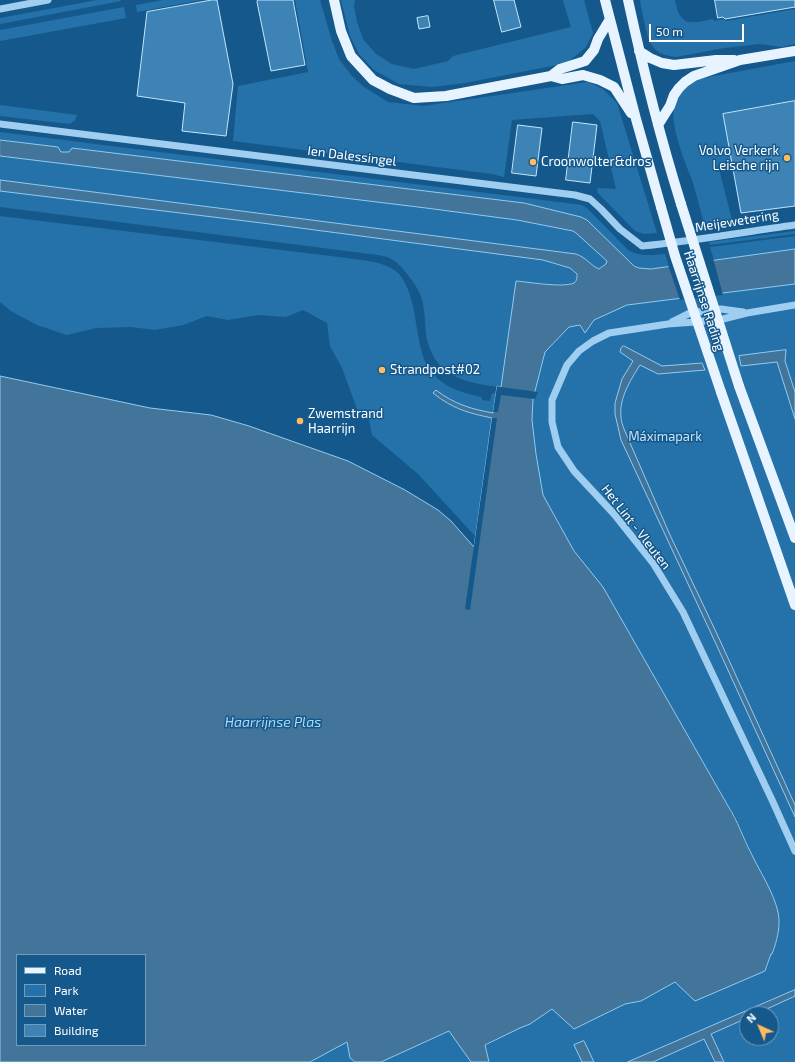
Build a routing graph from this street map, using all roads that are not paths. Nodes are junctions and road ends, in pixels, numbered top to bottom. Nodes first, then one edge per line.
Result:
1 (48, 0) edge
2 (334, 0) edge
3 (605, 0) edge
4 (628, 0) edge
5 (0, 9) edge
6 (610, 19) junction
7 (640, 50) junction
8 (795, 51) edge
9 (740, 60) junction
10 (551, 76) junction
11 (636, 119) junction
12 (0, 124) edge
13 (658, 125) junction
14 (795, 225) edge
15 (682, 242) joint
16 (795, 305) edge
17 (795, 538) edge
18 (795, 606) edge
19 (795, 851) edge

1 - 5 street
2 - 10 main road
3 - 6 main road, Haarrijnse Rading
4 - 7 main road, Haarrijnse Rading
6 - 10 main road
6 - 11 main road, Haarrijnse Rading
7 - 9 main road
7 - 13 main road, Haarrijnse Rading
8 - 9 main road
9 - 13 main road
10 - 11 main road
11 - 18 main road, Haarrijnse Rading, bridge
12 - 15 street, Ien Dalessingel
13 - 17 main road, Haarrijnse Rading, bridge
14 - 15 street, Meijewetering
16 - 19 street, Het Lint - Vleuten

